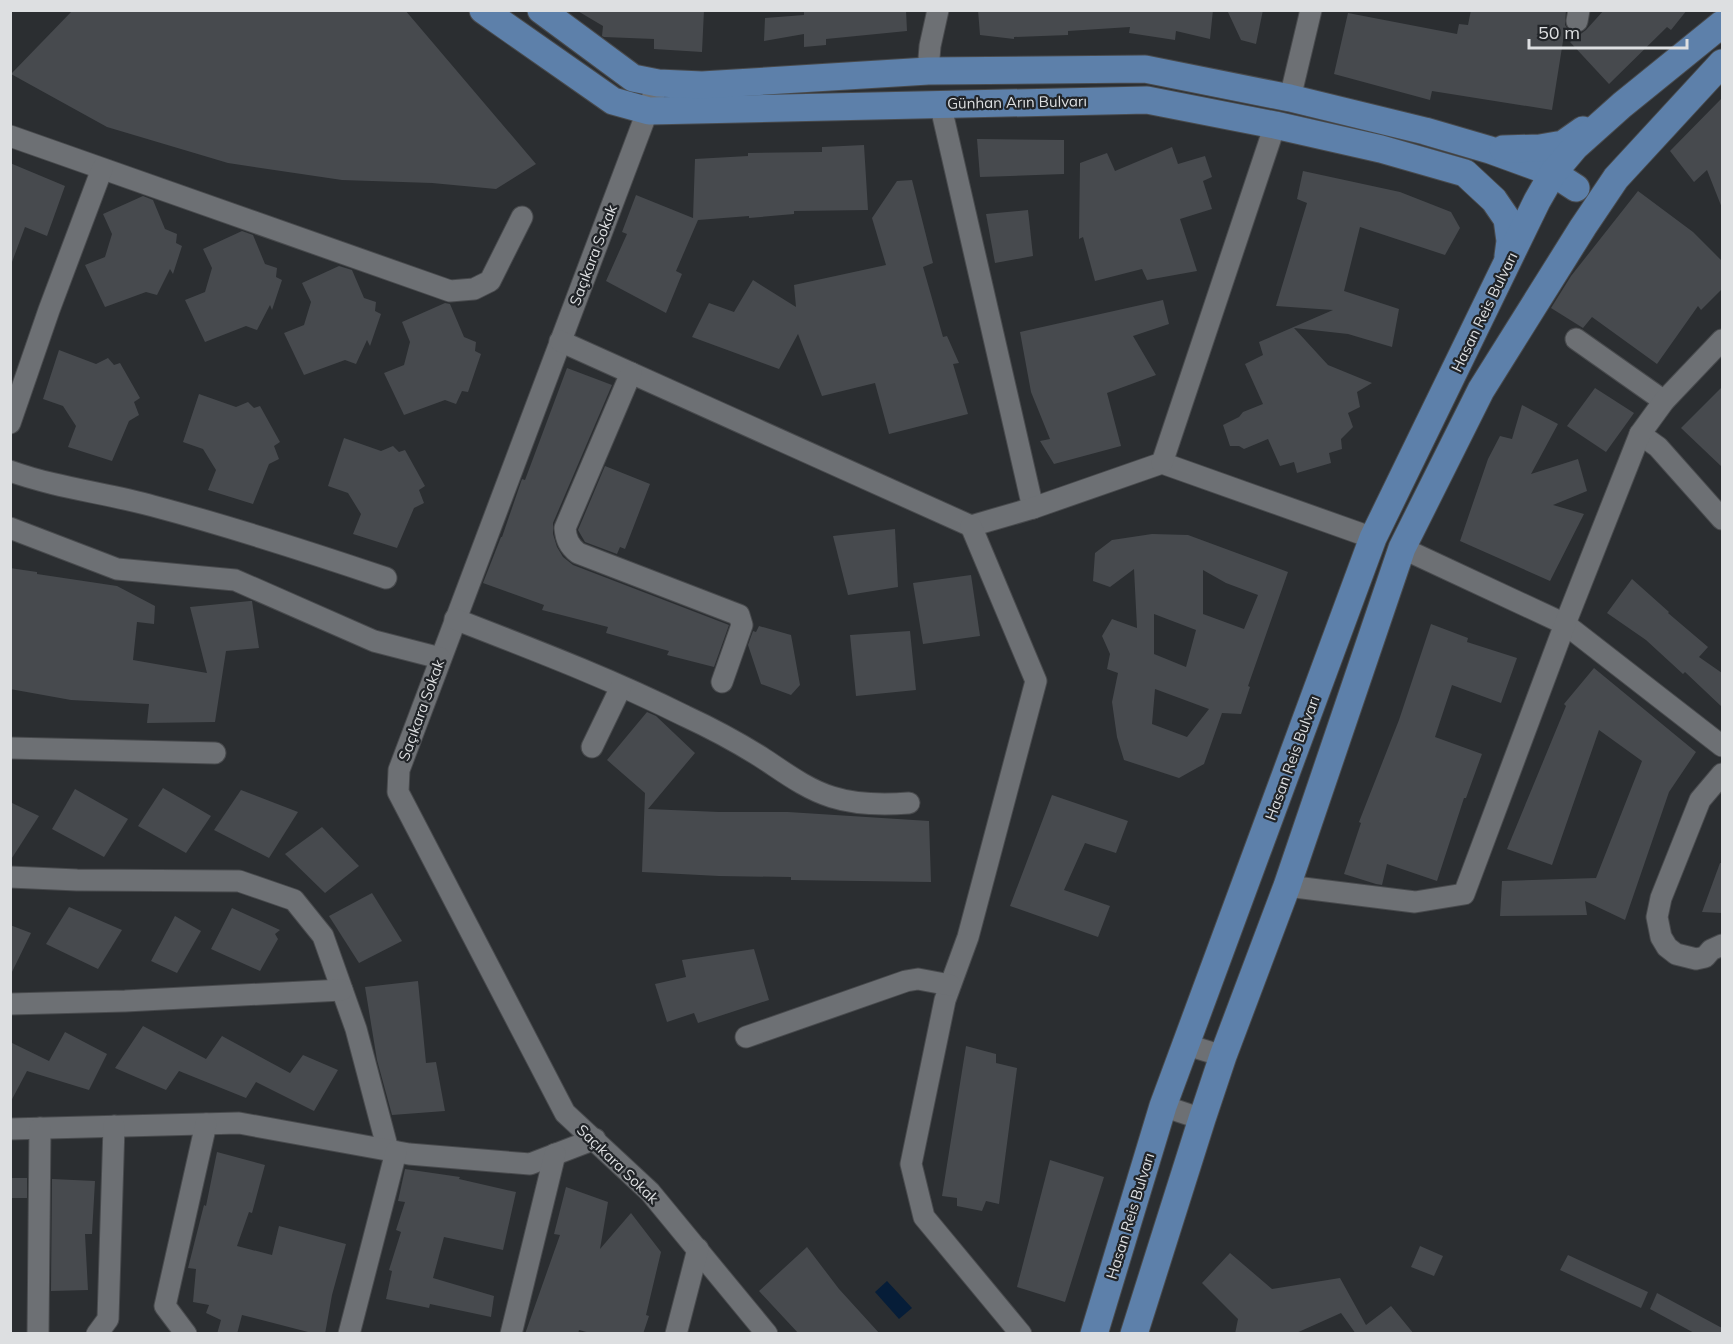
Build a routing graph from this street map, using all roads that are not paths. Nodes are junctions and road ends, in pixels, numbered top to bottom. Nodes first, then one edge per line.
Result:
1 (483, 10) edge
2 (541, 10) edge
3 (938, 10) edge
4 (1311, 10) edge
5 (1722, 24) edge
6 (1721, 67) edge
7 (928, 71) junction
8 (658, 83) junction
9 (1290, 98) junction
10 (940, 103) junction
11 (1622, 105) junction
12 (649, 111) junction
13 (1275, 125) junction
14 (10, 136) edge
15 (1490, 150) junction
16 (102, 168) junction
17 (1464, 173) junction
18 (1553, 173) junction
19 (1576, 188) junction
20 (522, 217) dead end
21 (1536, 220) junction
22 (1583, 227) junction
23 (1507, 264) junction
24 (1576, 339) dead end
25 (1722, 340) edge
26 (560, 341) junction
27 (631, 373) junction
28 (1664, 400) junction
29 (10, 423) edge
30 (1640, 434) junction
31 (1162, 463) junction
32 (10, 471) edge
33 (1033, 508) junction
34 (1722, 519) edge
35 (971, 526) junction
36 (10, 528) edge
37 (1373, 538) junction
38 (1402, 548) junction
39 (386, 578) dead end
40 (455, 619) junction
41 (1565, 624) junction
42 (440, 658) junction
43 (722, 682) dead end
44 (621, 687) junction
45 (1722, 746) edge
46 (592, 747) dead end
47 (10, 748) edge
48 (215, 753) dead end
49 (1722, 774) edge
50 (909, 803) dead end
51 (10, 877) edge
52 (1287, 885) junction
53 (1722, 945) edge
54 (950, 985) junction
55 (342, 990) junction
56 (10, 1004) edge
57 (746, 1038) dead end
58 (1187, 1045) junction
59 (1223, 1056) junction
60 (1163, 1106) junction
61 (1202, 1119) junction
62 (206, 1124) junction
63 (114, 1126) junction
64 (40, 1128) junction
65 (10, 1129) edge
66 (595, 1139) junction
67 (392, 1151) junction
68 (555, 1154) junction
69 (698, 1249) junction
70 (38, 1334) edge
71 (97, 1334) edge
72 (186, 1334) edge
73 (349, 1334) edge
74 (511, 1334) edge
75 (676, 1334) edge
76 (767, 1334) edge
77 (1021, 1334) edge
78 (1094, 1334) edge
79 (1134, 1334) edge

1 - 12 main road, Günhan Arın Bulvarı
2 - 8 main road, Günhan Arın Bulvarı
3 - 7 street
4 - 9 street
5 - 11 main road
6 - 22 main road
7 - 8 main road, Günhan Arın Bulvarı
7 - 9 main road, Günhan Arın Bulvarı
8 - 12 street, Saçıkara Sokak
9 - 15 main road, Günhan Arın Bulvarı
10 - 12 main road, Günhan Arın Bulvarı
10 - 13 main road, Günhan Arın Bulvarı
10 - 33 street
11 - 15 main road
11 - 18 main road
12 - 26 street, Saçıkara Sokak
13 - 17 main road, Günhan Arın Bulvarı
13 - 31 street
14 - 16 street
15 - 18 main road, Günhan Arın Bulvarı
16 - 20 street
16 - 29 street
17 - 21 main road
17 - 23 main road, Günhan Arın Bulvarı
18 - 19 main road, Günhan Arın Bulvarı
18 - 21 main road
19 - 21 main road
19 - 22 main road
21 - 22 main road
21 - 23 main road, Hasan Reis Bulvarı
22 - 38 main road
23 - 37 main road, Hasan Reis Bulvarı
24 - 28 street
25 - 28 street
26 - 27 street
26 - 40 street, Saçıkara Sokak
27 - 35 street
27 - 43 street
28 - 30 street
30 - 34 street
30 - 41 street
31 - 33 street
31 - 37 street
32 - 39 street
33 - 35 street
35 - 54 street
36 - 42 street
37 - 58 main road, Hasan Reis Bulvarı
38 - 41 street
38 - 52 main road
40 - 42 street, Saçıkara Sokak
40 - 44 street
41 - 45 street
41 - 52 street
42 - 66 street, Saçıkara Sokak
44 - 46 street
44 - 50 street
47 - 48 street
49 - 53 street
51 - 55 street
52 - 59 main road
54 - 57 street
54 - 77 street
55 - 56 street
55 - 67 street
58 - 59 street
58 - 60 main road, Hasan Reis Bulvarı
59 - 61 main road
60 - 61 street
60 - 78 main road, Hasan Reis Bulvarı
61 - 79 main road
62 - 63 street
62 - 67 street
62 - 72 street
63 - 64 street
63 - 71 street
64 - 65 street
64 - 70 street
66 - 68 street
66 - 69 street, Saçıkara Sokak
67 - 68 street
67 - 73 street
68 - 74 street
69 - 75 street
69 - 76 street, Saçıkara Sokak

